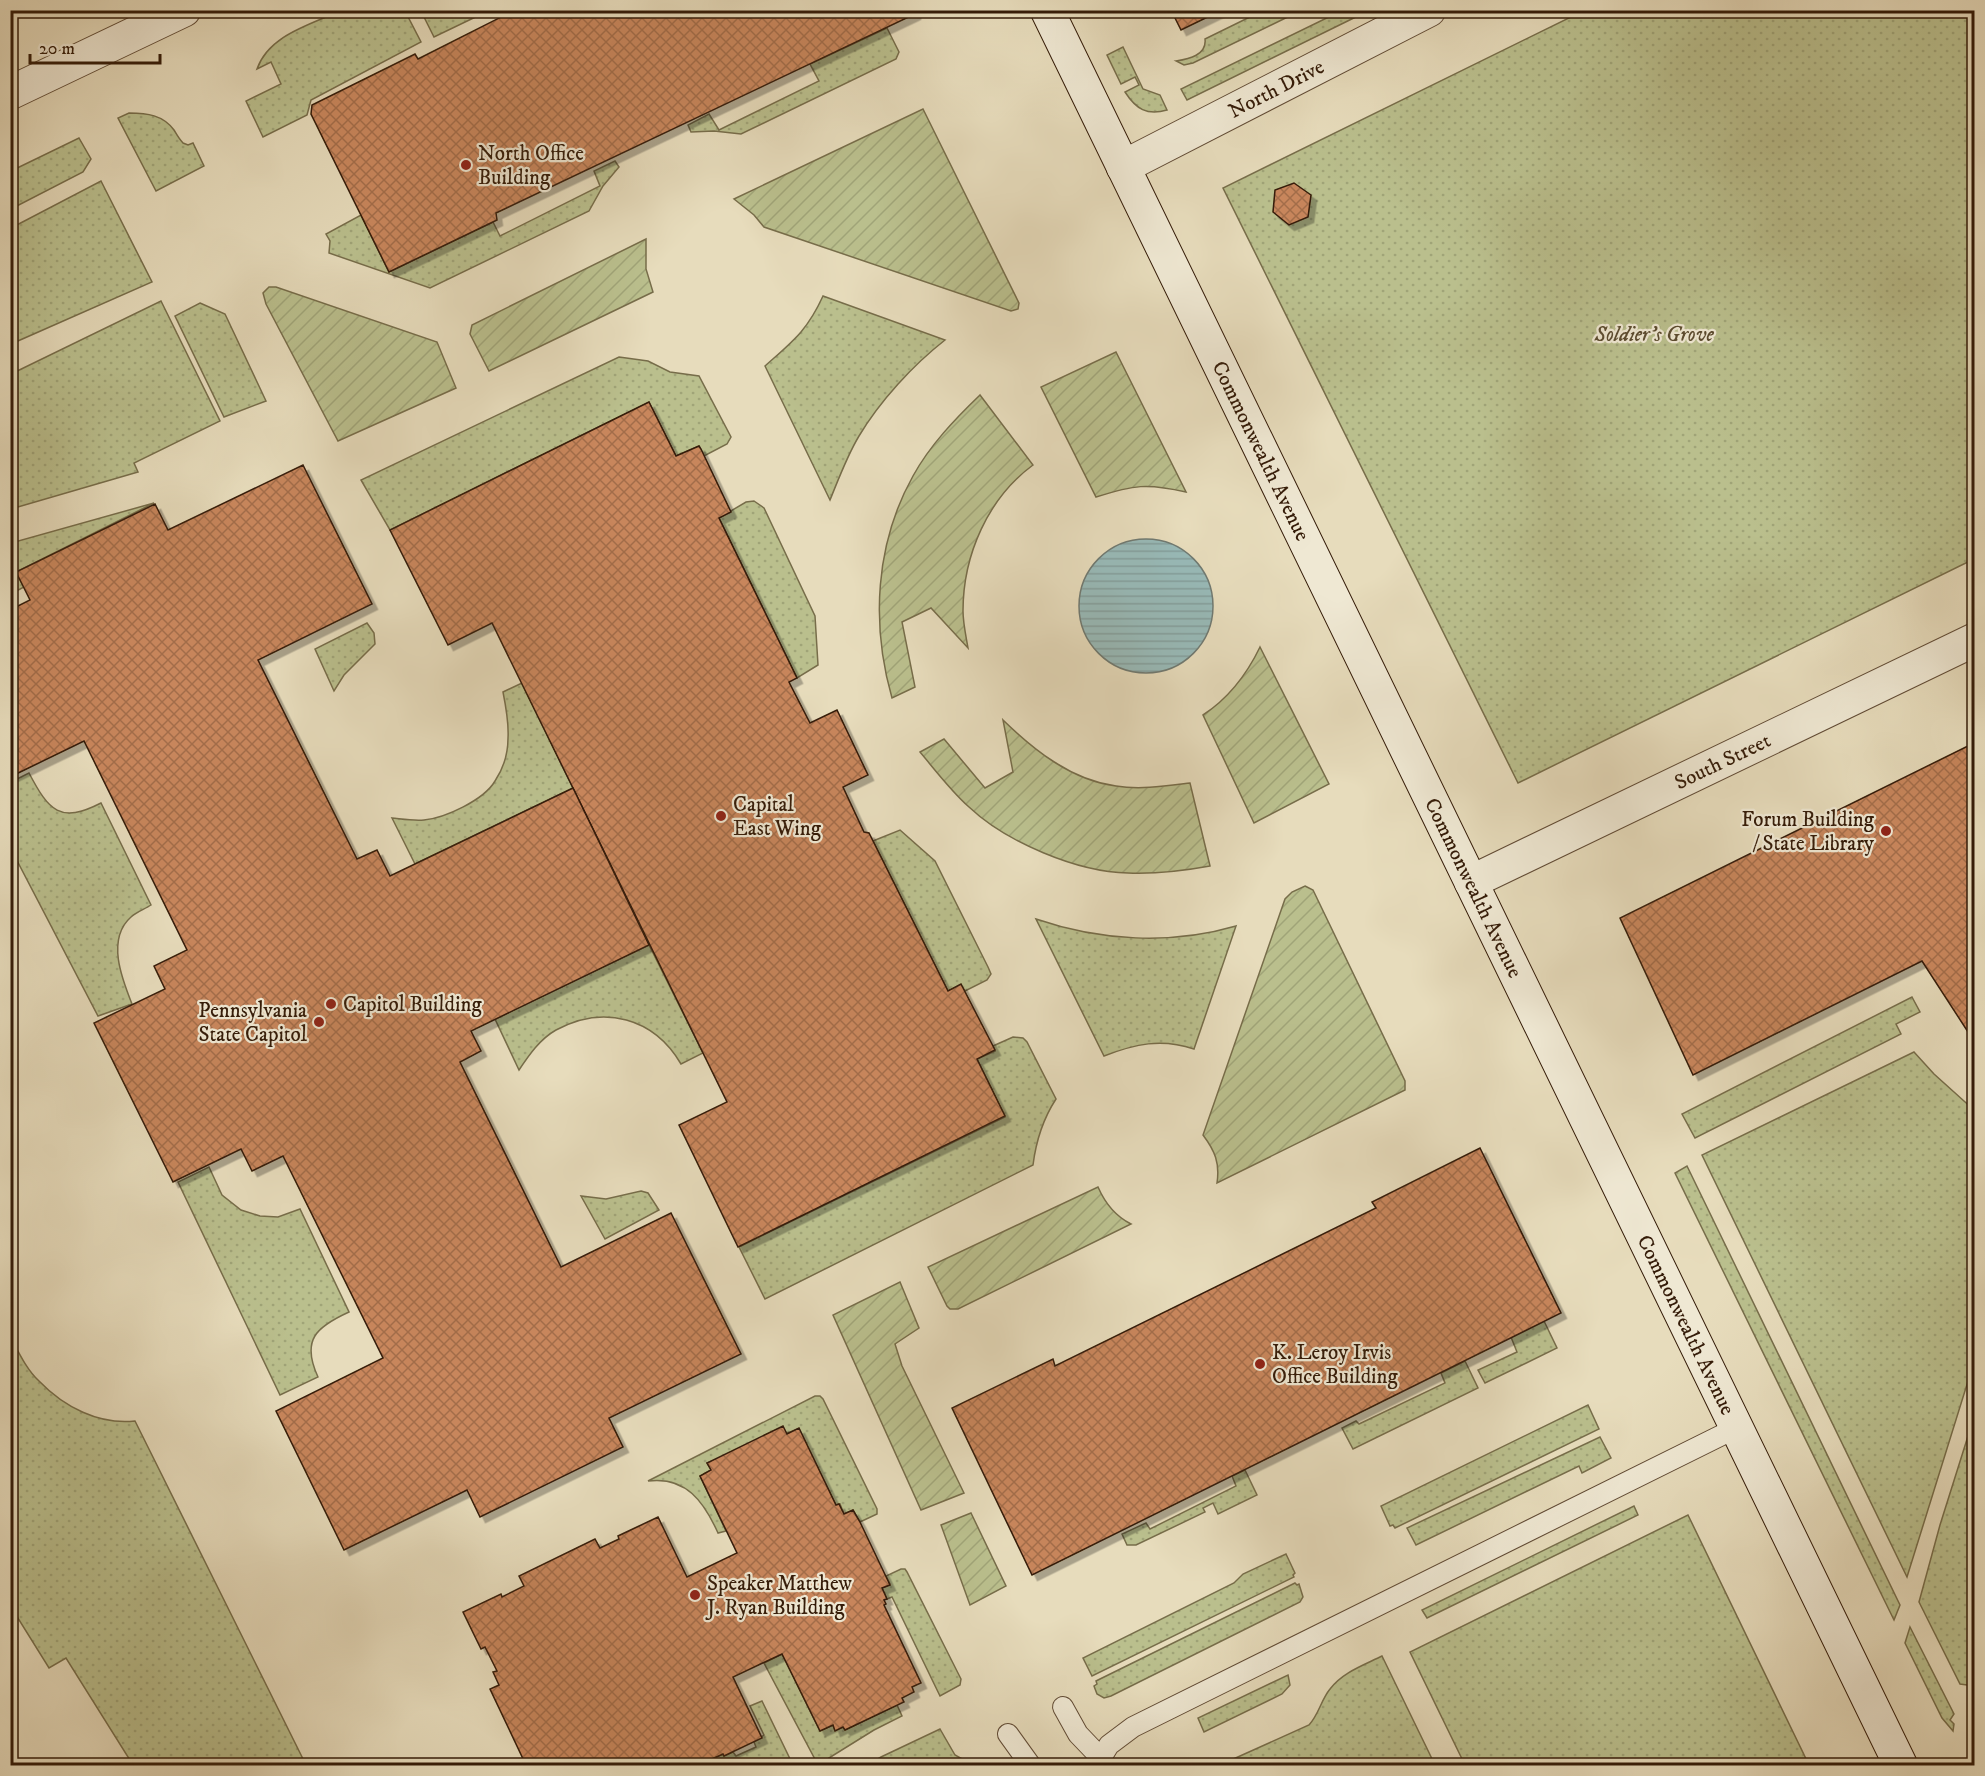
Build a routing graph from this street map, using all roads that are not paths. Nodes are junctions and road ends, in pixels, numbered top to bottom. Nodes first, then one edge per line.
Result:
1 (184, 10) edge
2 (1047, 10) edge
3 (1429, 10) edge
4 (10, 93) edge
5 (1123, 167) junction
6 (1974, 640) edge
7 (1471, 882) junction
8 (1736, 1428) junction
9 (1064, 1707) dead end
10 (1008, 1734) dead end
11 (1098, 1761) edge
12 (1031, 1766) edge
13 (1901, 1766) edge

1 - 4 street
2 - 5 street, Commonwealth Avenue
3 - 5 street, North Drive
5 - 7 street, Commonwealth Avenue
6 - 7 street, South Street
7 - 8 street, Commonwealth Avenue
8 - 11 lane
8 - 13 street, Commonwealth Avenue
9 - 11 lane
10 - 12 lane

